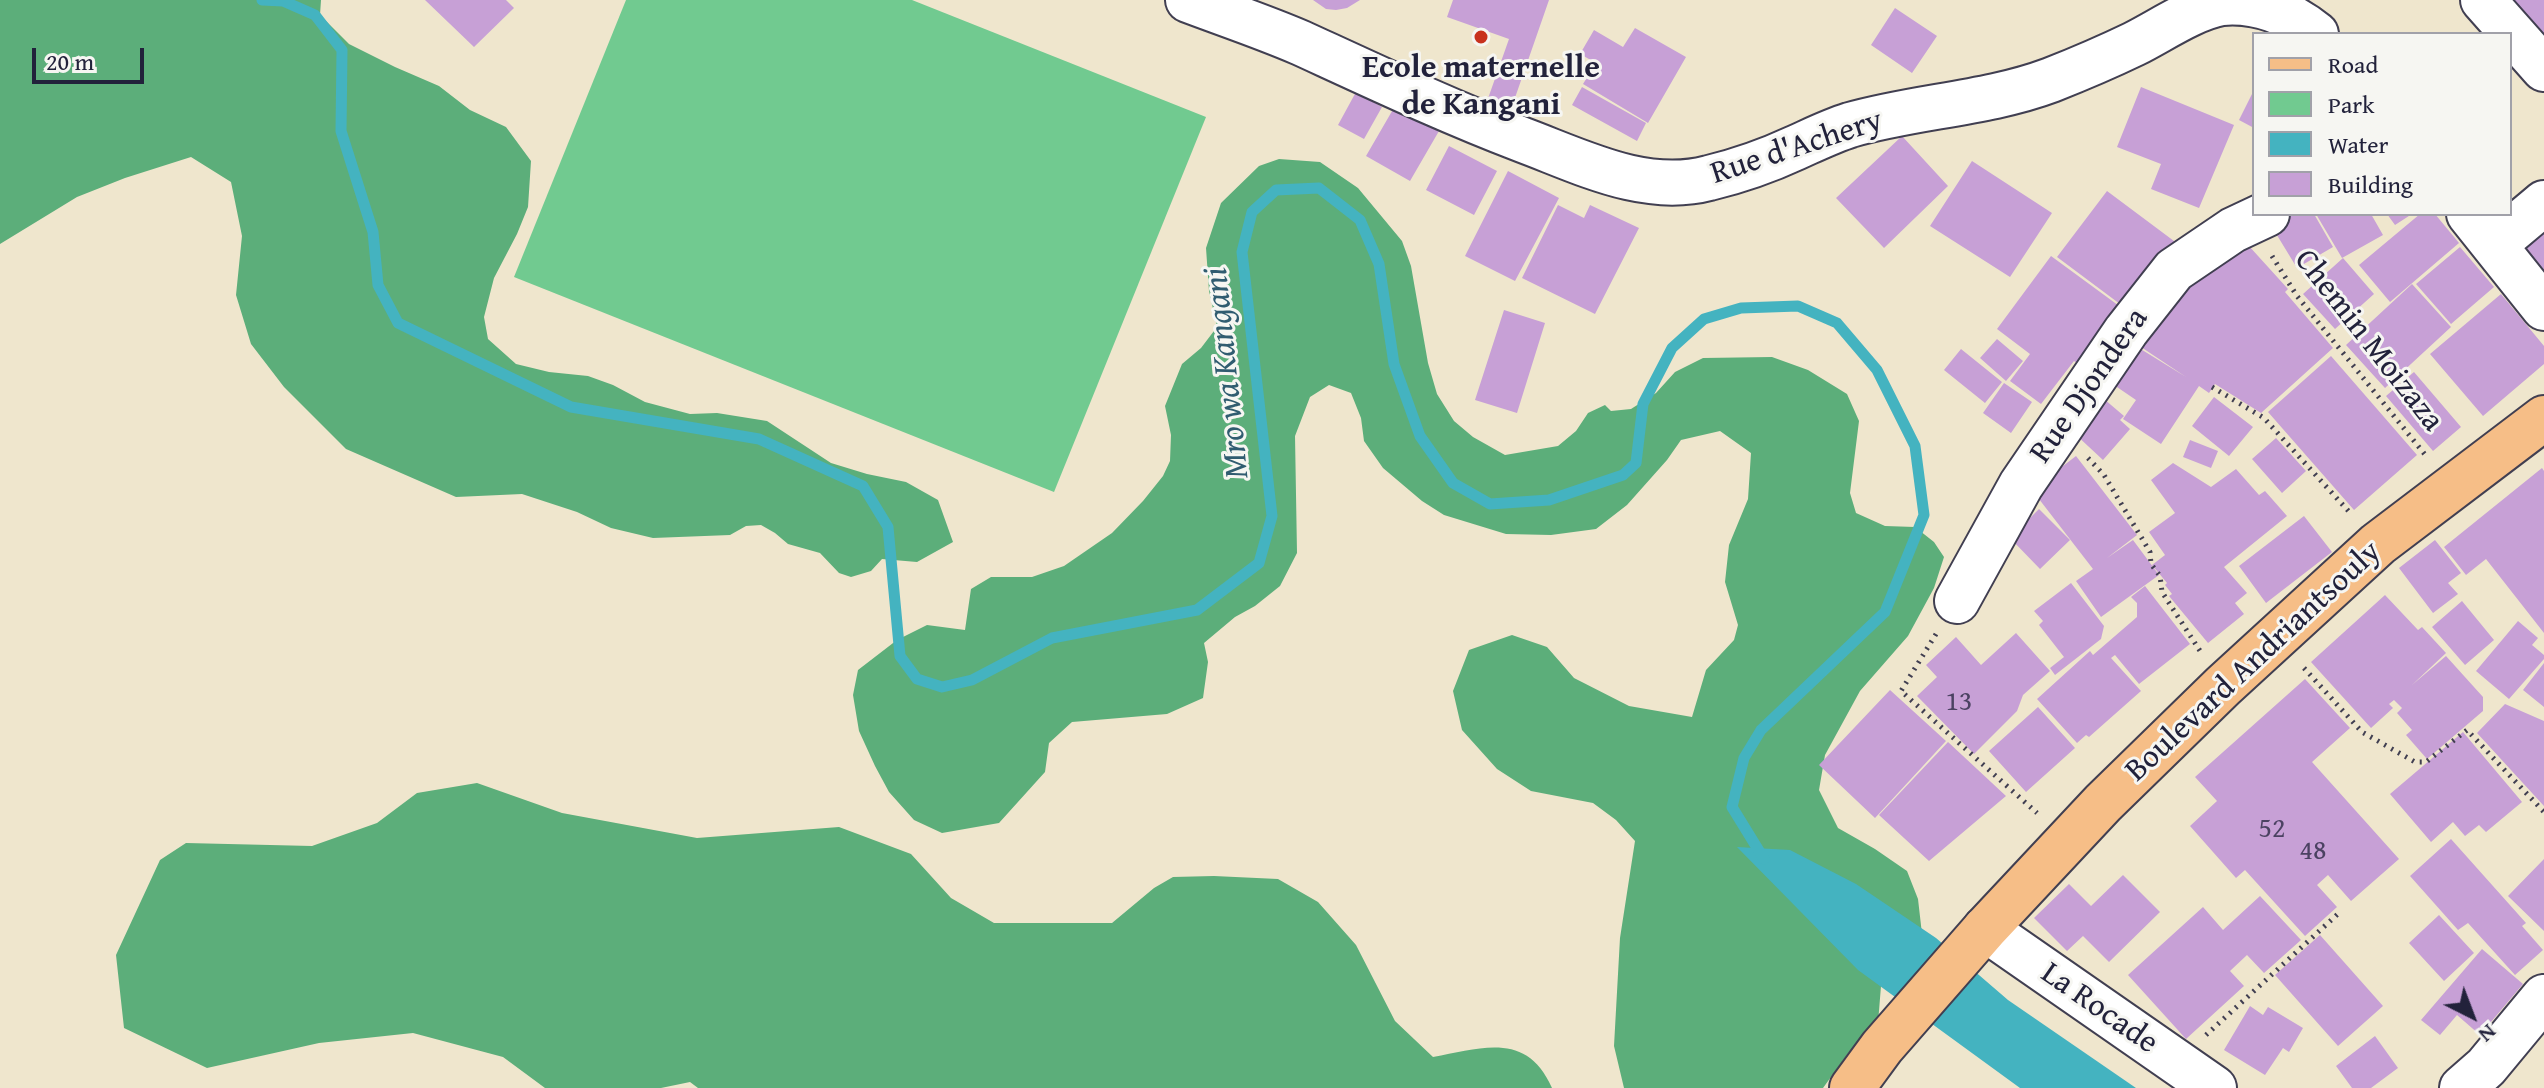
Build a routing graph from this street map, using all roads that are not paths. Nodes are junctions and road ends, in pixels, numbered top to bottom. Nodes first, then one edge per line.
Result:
1 (1188, 0) edge
2 (2238, 1) edge
3 (2485, 1) edge
4 (2314, 32) edge
5 (2512, 32) edge
6 (2512, 32) edge
7 (2544, 69) edge
8 (2544, 203) edge
9 (2258, 218) edge
10 (2482, 230) edge
11 (2544, 308) edge
12 (2544, 418) edge
13 (1957, 601) road end
14 (1985, 929) junction
15 (2544, 997) edge
16 (1852, 1088) edge
17 (2214, 1088) edge
18 (2462, 1088) edge

1 - 2 street, Rue d'Achery
2 - 4 street, Rue d'Achery
3 - 5 street
6 - 7 street
8 - 10 street
9 - 13 street, Rue Djondera
10 - 11 street
12 - 14 main road, Boulevard Andriantsouly
14 - 16 main road, Boulevard Andriantsouly
14 - 17 street, La Rocade
15 - 18 street

